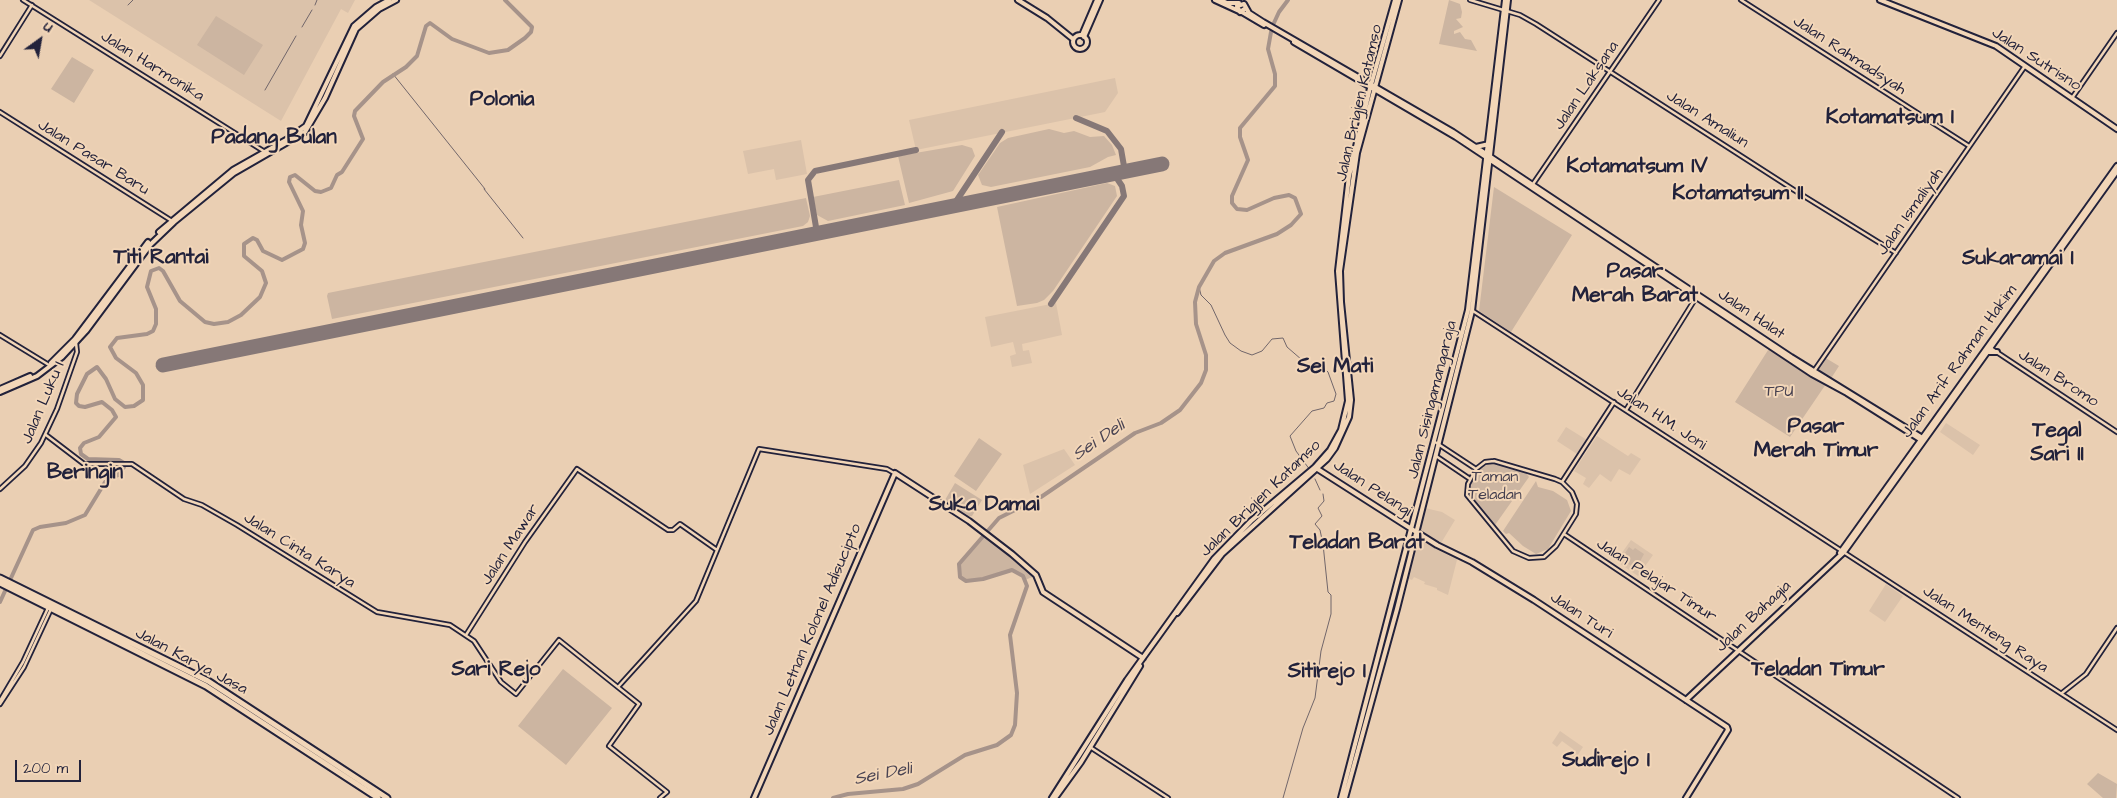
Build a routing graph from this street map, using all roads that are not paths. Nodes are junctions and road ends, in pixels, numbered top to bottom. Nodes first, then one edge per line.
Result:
1 (23, 0) edge
2 (389, 0) edge
3 (396, 0) edge
4 (1018, 0) edge
5 (1215, 0) edge
6 (1220, 0) edge
7 (1396, 0) edge
8 (1399, 0) edge
9 (1470, 0) edge
10 (1506, 0) edge
11 (1659, 0) edge
12 (1741, 0) edge
13 (1880, 0) edge
14 (1098, 1) edge
15 (1239, 3) junction
16 (32, 6) junction
17 (1246, 8) junction
18 (1240, 12) junction
19 (1505, 12) junction
20 (1047, 18) junction
21 (1262, 23) junction
22 (2117, 33) edge
23 (1081, 36) junction
24 (1073, 39) junction
25 (1385, 39) junction
26 (0, 56) edge
27 (2025, 66) junction
28 (1610, 72) junction
29 (1374, 73) junction
30 (1376, 78) junction
31 (331, 79) junction
32 (1363, 81) junction
33 (1373, 86) junction
34 (1383, 92) junction
35 (1370, 94) junction
36 (2072, 98) junction
37 (0, 112) edge
38 (2117, 129) edge
39 (1489, 144) junction
40 (1476, 147) junction
41 (1970, 147) junction
42 (266, 153) junction
43 (1489, 158) junction
44 (2117, 166) edge
45 (2117, 171) edge
46 (1532, 185) junction
47 (172, 222) junction
48 (1896, 253) junction
49 (1697, 296) junction
50 (1470, 311) junction
51 (0, 335) edge
52 (76, 343) junction
53 (1989, 349) junction
54 (1997, 352) joint
55 (48, 365) junction
56 (1814, 371) junction
57 (0, 391) edge
58 (1614, 402) junction
59 (1626, 410) junction
60 (2117, 432) edge
61 (46, 435) junction
62 (1922, 439) junction
63 (1437, 443) junction
64 (1434, 455) junction
65 (1476, 469) junction
66 (1313, 471) junction
67 (894, 473) junction
68 (1470, 479) junction
69 (1562, 482) junction
70 (0, 489) edge
71 (1414, 531) junction
72 (1564, 534) junction
73 (717, 550) junction
74 (1842, 552) junction
75 (1, 581) edge
76 (13, 588) junction
77 (1184, 602) junction
78 (49, 609) junction
79 (2117, 628) edge
80 (466, 635) junction
81 (1738, 649) junction
82 (1143, 658) junction
83 (177, 668) junction
84 (618, 688) junction
85 (2062, 693) junction
86 (1686, 700) junction
87 (0, 702) edge
88 (2117, 730) edge
89 (1089, 746) junction
90 (361, 784) junction
91 (378, 798) edge
92 (387, 798) edge
93 (660, 798) edge
94 (754, 798) edge
95 (1054, 798) edge
96 (1168, 798) edge
97 (1341, 798) edge
98 (1345, 798) edge
99 (1686, 798) edge
100 (1958, 798) edge

1 - 16 street, Jalan Harmonika
2 - 31 main road
3 - 31 main road
4 - 20 main road
5 - 18 main road
6 - 15 main road
7 - 25 main road, Jalan Brigjen Katamso
8 - 25 main road, Jalan Brigjen Katamso
9 - 19 street, Jalan Amaliun
10 - 19 main road, Jalan Sisingamangaraja
11 - 28 street, Jalan Laksana
12 - 41 street, Jalan Rahmadsyah
13 - 27 main road, Jalan Sutrisno
14 - 23 main road
15 - 17 main road
15 - 18 main road
16 - 26 street
16 - 42 street, Jalan Harmonika
17 - 18 main road
17 - 21 main road
18 - 21 main road
19 - 28 street, Jalan Amaliun
19 - 39 main road, Jalan Sisingamangaraja
19 - 43 main road, Jalan Sisingamangaraja
20 - 23 main road
20 - 24 main road
21 - 32 main road
22 - 36 street
23 - 24 main road
23 - 24 main road
25 - 29 main road, Jalan Brigjen Katamso
25 - 30 main road, Jalan Brigjen Katamso
27 - 36 main road, Jalan Sutrisno
27 - 41 street, Jalan Ismaliyah
28 - 46 street, Jalan Laksana
28 - 48 street, Jalan Amaliun
29 - 32 main road
29 - 33 main road, Jalan Brigjen Katamso
30 - 33 main road, Jalan Brigjen Katamso
30 - 34 main road
31 - 42 main road
32 - 33 main road
32 - 35 main road
33 - 34 main road
33 - 35 main road, Jalan Brigjen Katamso
34 - 35 main road
34 - 40 main road
34 - 43 main road
35 - 66 main road, Jalan Brigjen Katamso
36 - 38 main road, Jalan Sutrisno
37 - 47 street, Jalan Pasar Baru
39 - 40 main road
39 - 43 main road, Jalan Sisingamangaraja
40 - 43 main road
41 - 48 street, Jalan Ismaliyah
42 - 47 main road
43 - 46 main road, Jalan Halat
43 - 49 main road, Jalan Halat
43 - 50 main road, Jalan Sisingamangaraja
44 - 53 main road, Jalan Arif Rahman Hakim
45 - 53 main road, Jalan Arif Rahman Hakim
46 - 49 main road, Jalan Halat
47 - 52 main road
47 - 55 main road
48 - 56 street, Jalan Ismaliyah
49 - 56 main road, Jalan Halat
49 - 59 street
49 - 62 main road, Jalan Halat
50 - 58 street, Jalan H.M. Joni
50 - 63 main road, Jalan Sisingamangaraja
51 - 55 street
52 - 57 main road
52 - 61 street, Jalan Luku I
53 - 54 main road
53 - 62 main road, Jalan Arif Rahman Hakim
54 - 60 street, Jalan Bromo
55 - 57 main road
56 - 62 main road, Jalan Halat
58 - 59 street, Jalan H.M. Joni
58 - 69 street
59 - 74 street, Jalan H.M. Joni
61 - 70 street, Jalan Luku I
61 - 80 street, Jalan Cinta Karya
62 - 74 main road, Jalan Arif Rahman Hakim
63 - 64 main road, Jalan Sisingamangaraja
63 - 65 street
64 - 68 street
64 - 71 main road, Jalan Sisingamangaraja
65 - 68 street
65 - 69 street
66 - 71 main road, Jalan Pelangi
66 - 77 main road, Jalan Brigjen Katamso
67 - 73 street
67 - 82 main road
67 - 94 main road, Jalan Letnan Kolonel Adisucipto
68 - 72 street
69 - 72 street
71 - 86 main road, Jalan Turi
71 - 97 main road, Jalan Sisingamangaraja
71 - 98 main road, Jalan Sisingamangaraja
72 - 81 street, Jalan Pelajar Timur
73 - 80 street, Jalan Mawar
73 - 84 street
74 - 81 main road, Jalan Bahagia
74 - 85 street, Jalan Menteng Raya
75 - 76 highway, Jalan Karya Jasa
76 - 78 highway, Jalan Karya Jasa
76 - 83 highway, Jalan Karya Jasa
77 - 82 main road, Jalan Brigjen Katamso
77 - 89 main road, Jalan Brigjen Katamso
78 - 83 highway, Jalan Karya Jasa
78 - 87 street
79 - 85 street
80 - 84 street, Jalan Cinta Karya
81 - 86 main road, Jalan Bahagia
81 - 100 street, Jalan Pelajar Timur
82 - 89 main road, Jalan Brigjen Katamso
83 - 90 highway, Jalan Karya Jasa
84 - 93 street
85 - 88 street, Jalan Menteng Raya
86 - 99 main road, Jalan Turi
89 - 95 main road, Jalan Brigjen Katamso
89 - 96 street
90 - 91 highway, Jalan Karya Jasa
90 - 92 highway, Jalan Karya Jasa

